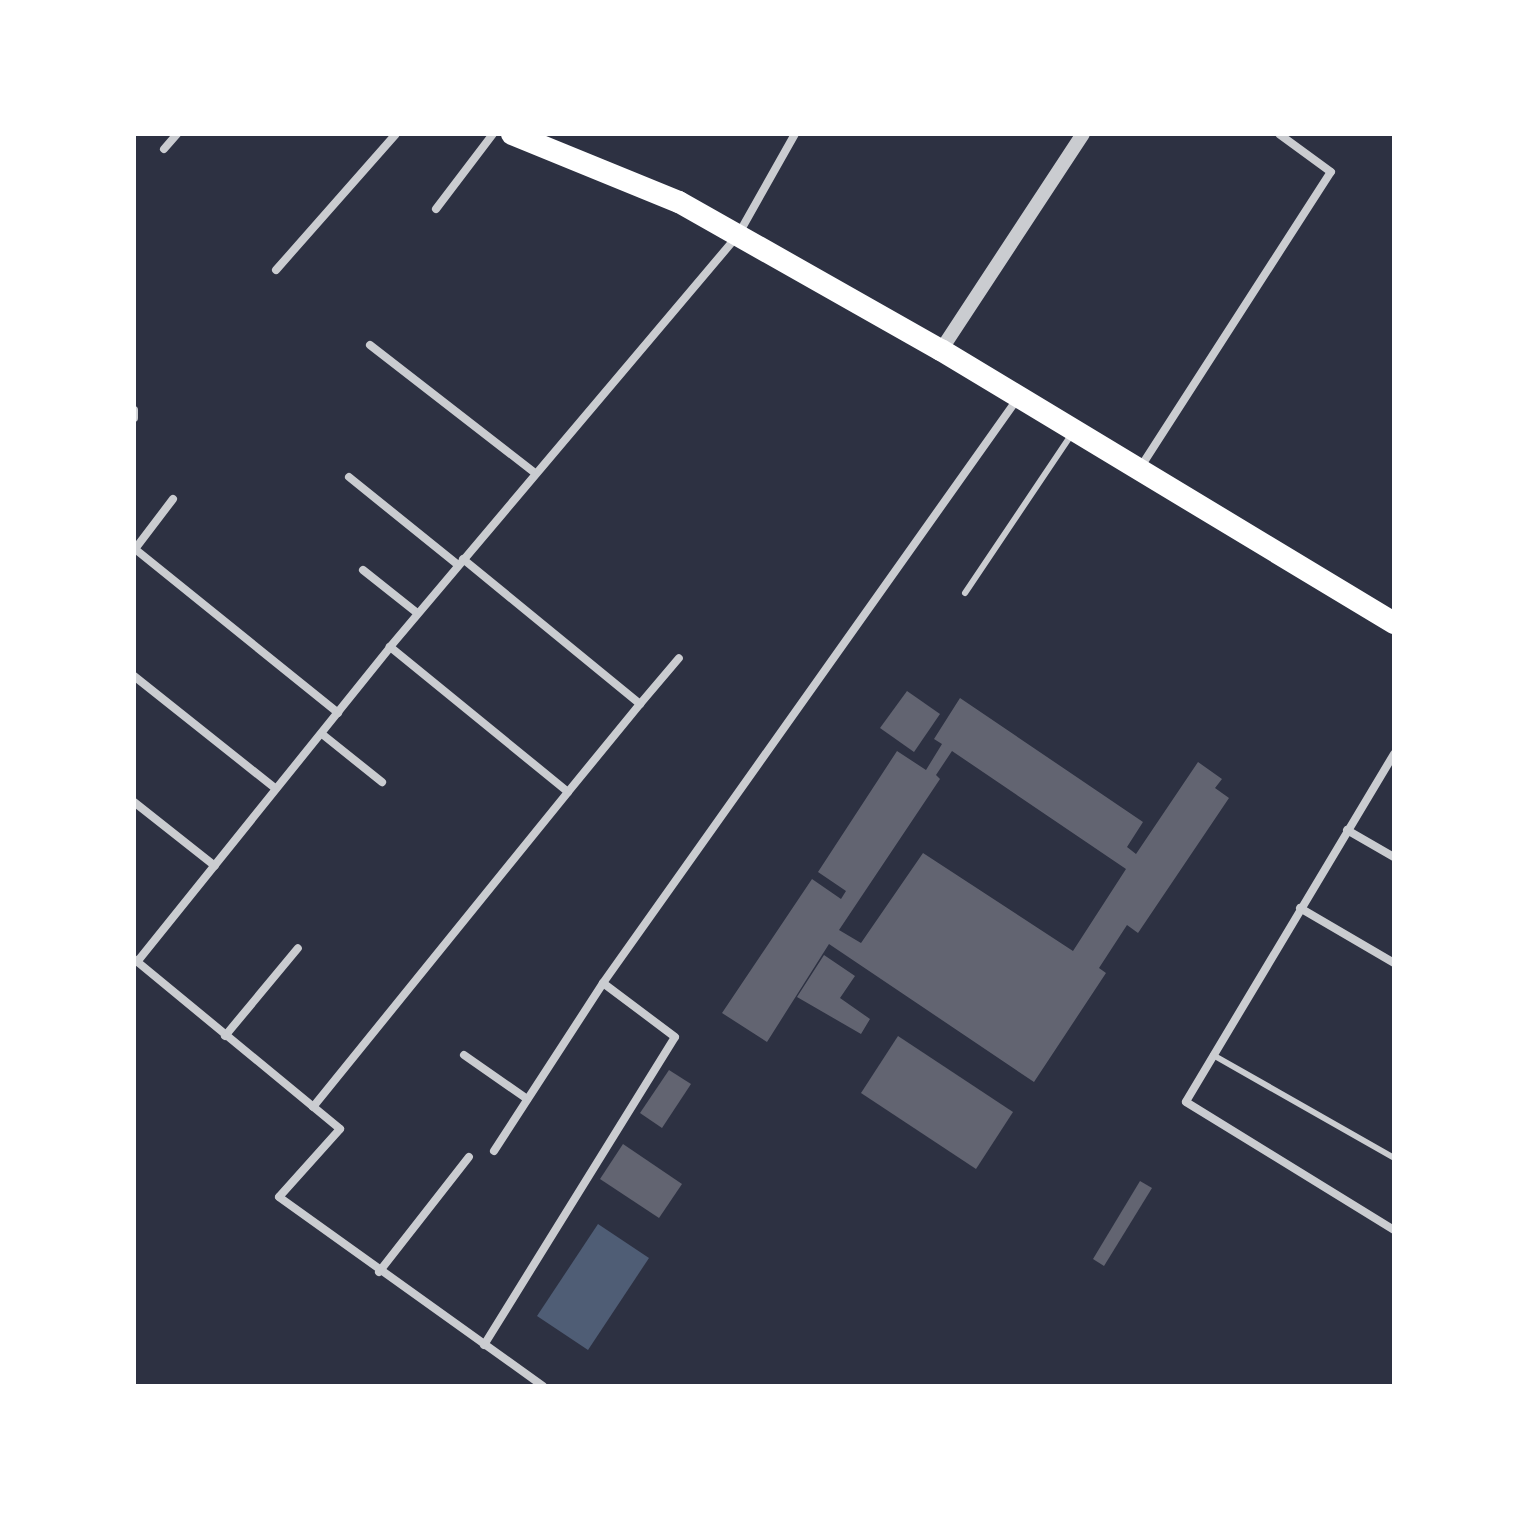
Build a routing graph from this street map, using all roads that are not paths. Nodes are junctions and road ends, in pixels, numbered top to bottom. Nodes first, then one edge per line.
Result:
1 (177, 134) edge
2 (396, 134) edge
3 (493, 134) edge
4 (512, 134) edge
5 (795, 134) edge
6 (1083, 134) edge
7 (1279, 134) edge
8 (164, 149) dead end
9 (436, 209) dead end
10 (738, 235) junction
11 (276, 270) dead end
12 (370, 345) dead end
13 (941, 350) junction
14 (1018, 398) junction
15 (134, 410) edge
16 (134, 418) edge
17 (1073, 432) junction
18 (534, 472) junction
19 (1137, 472) junction
20 (349, 477) dead end
21 (173, 499) dead end
22 (460, 562) junction
23 (363, 570) dead end
24 (965, 593) dead end
25 (417, 613) junction
26 (1394, 623) edge
27 (390, 647) junction
28 (679, 658) dead end
29 (134, 676) edge
30 (640, 704) junction
31 (338, 713) junction
32 (322, 734) junction
33 (1394, 754) edge
34 (382, 782) dead end
35 (276, 789) junction
36 (568, 792) junction
37 (134, 802) edge
38 (1347, 830) junction
39 (1394, 857) edge
40 (215, 866) junction
41 (1300, 908) junction
42 (298, 948) dead end
43 (136, 960) edge
44 (1394, 963) edge
45 (603, 983) junction
46 (225, 1036) junction
47 (464, 1055) dead end
48 (1212, 1055) junction
49 (527, 1099) junction
50 (313, 1107) junction
51 (494, 1151) dead end
52 (469, 1157) dead end
53 (1394, 1158) edge
54 (1394, 1230) edge
55 (379, 1272) junction
56 (484, 1345) junction
57 (543, 1386) edge

1 - 8 street
2 - 11 street
3 - 9 street
4 - 10 highway
5 - 10 street
6 - 13 street
7 - 19 street
10 - 13 highway
10 - 18 street
12 - 18 street
13 - 14 highway
14 - 17 highway
14 - 45 street
15 - 16 street
17 - 19 highway
17 - 24 lane
18 - 22 street
19 - 26 highway
20 - 22 street
21 - 31 street
22 - 25 street
22 - 30 street
23 - 25 street
25 - 27 street
27 - 31 street
27 - 36 street
28 - 30 street
29 - 35 street
30 - 36 street
31 - 32 street
32 - 34 street
32 - 35 street
33 - 38 street
35 - 40 street
36 - 50 street
37 - 40 street
38 - 39 street
38 - 41 street
40 - 43 street
41 - 44 street
41 - 48 street
42 - 46 street
43 - 46 street
45 - 49 street
45 - 56 street
46 - 50 street
47 - 49 street
48 - 53 lane
48 - 54 street
49 - 51 street
50 - 55 street
52 - 55 street
55 - 56 street
56 - 57 street

